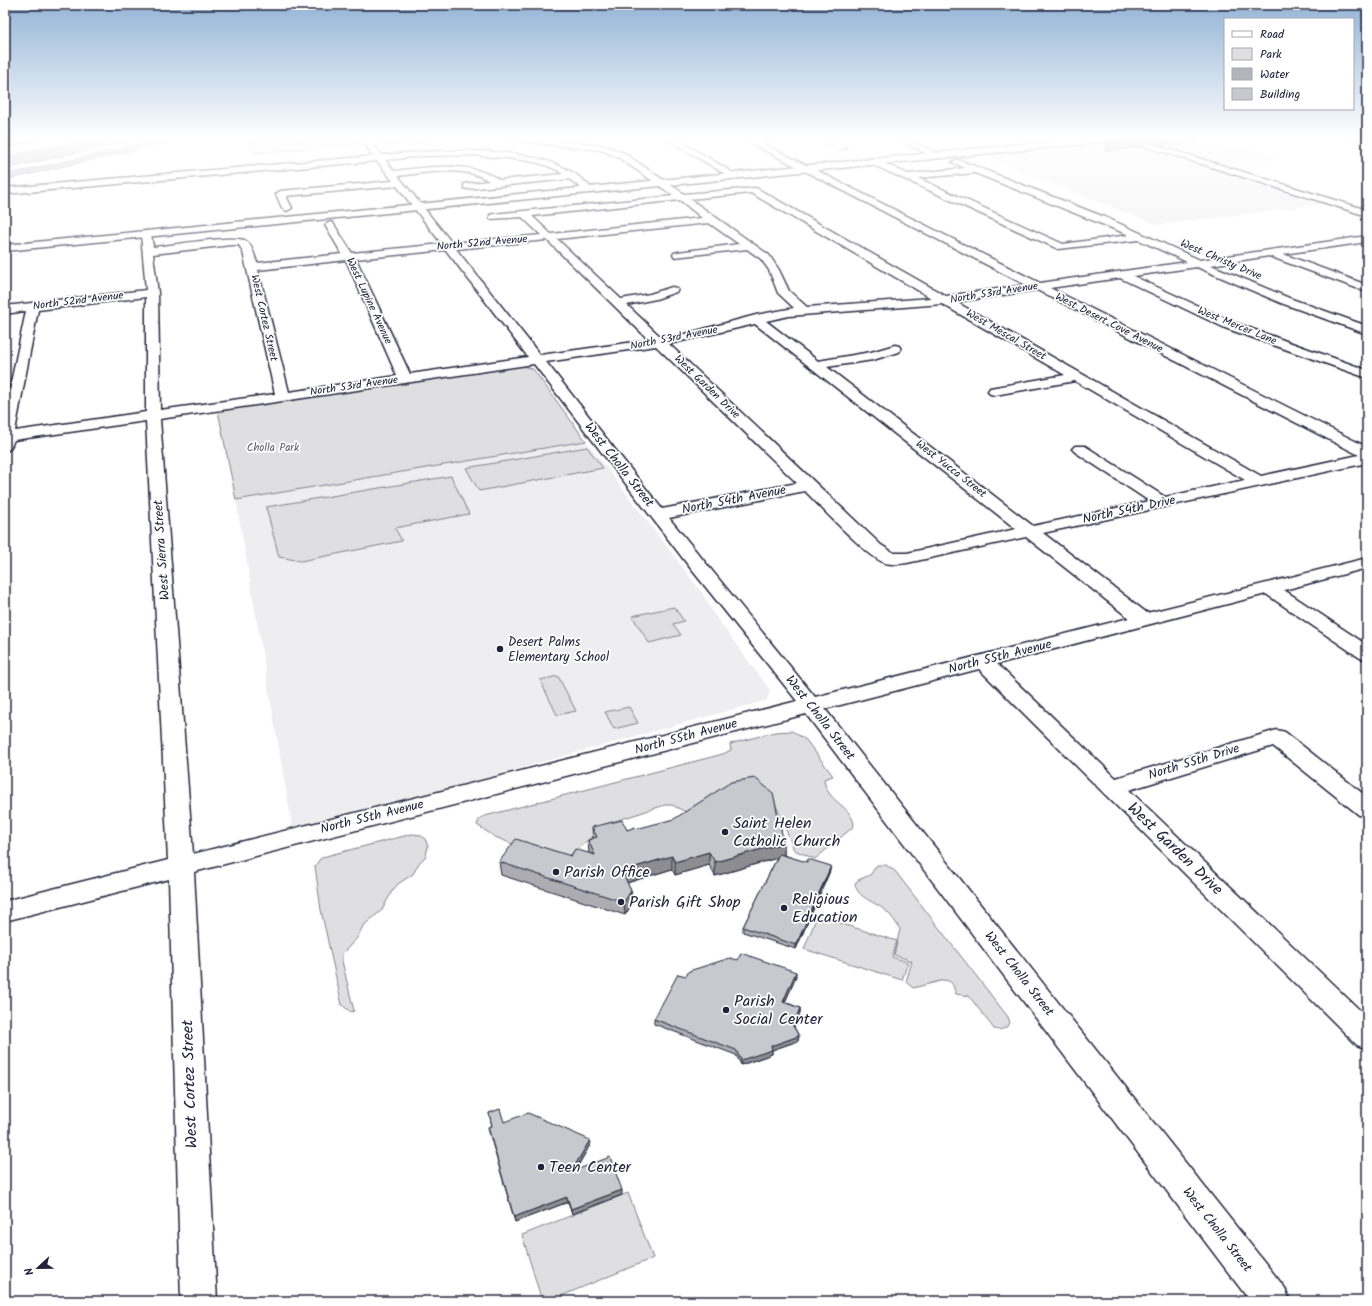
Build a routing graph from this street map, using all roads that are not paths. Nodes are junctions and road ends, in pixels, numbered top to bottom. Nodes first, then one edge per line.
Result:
1 (282, 199) edge
2 (411, 199) edge
3 (488, 199) edge
4 (665, 199) edge
5 (685, 199) edge
6 (769, 199) edge
7 (865, 199) edge
8 (956, 199) edge
9 (1047, 199) edge
10 (1322, 199) edge
11 (417, 206) junction
12 (287, 208) dead end
13 (1367, 213) edge
14 (524, 214) junction
15 (493, 217) dead end
16 (711, 220) junction
17 (330, 225) dead end
18 (1139, 236) junction
19 (550, 238) junction
20 (147, 242) junction
21 (1364, 245) edge
22 (448, 246) junction
23 (749, 246) junction
24 (5, 248) edge
25 (1270, 253) junction
26 (678, 255) dead end
27 (349, 257) junction
28 (1195, 263) junction
29 (252, 267) junction
30 (1120, 274) junction
31 (1037, 286) junction
32 (1367, 289) edge
33 (672, 290) dead end
34 (152, 293) junction
35 (945, 300) junction
36 (618, 303) junction
37 (33, 306) junction
38 (5, 310) edge
39 (803, 310) junction
40 (756, 319) junction
41 (1367, 330) edge
42 (660, 342) junction
43 (895, 349) dead end
44 (537, 360) junction
45 (817, 365) junction
46 (1357, 373) edge
47 (1077, 377) junction
48 (405, 379) junction
49 (995, 392) dead end
50 (283, 397) junction
51 (153, 416) junction
52 (6, 440) edge
53 (1080, 449) dead end
54 (1367, 453) edge
55 (1367, 458) edge
56 (1258, 481) junction
57 (810, 485) junction
58 (1162, 502) junction
59 (658, 515) junction
60 (1031, 531) junction
61 (890, 559) joint
62 (1367, 563) edge
63 (1269, 588) junction
64 (1144, 620) junction
65 (1367, 654) edge
66 (983, 662) junction
67 (810, 705) junction
68 (1112, 787) junction
69 (1367, 809) edge
70 (181, 866) junction
71 (5, 911) edge
72 (1367, 1036) edge
73 (199, 1301) edge
74 (1271, 1301) edge

1 - 12 street
2 - 11 street, West Cholla Street
3 - 11 main road
4 - 14 street
5 - 16 street
6 - 35 street, West Mescal Street
7 - 31 street, West Desert Cove Avenue
8 - 18 street
9 - 18 street, West Christy Drive
10 - 13 main road
11 - 20 main road
11 - 22 street, West Cholla Street
14 - 15 street
14 - 19 street, West Garden Drive
16 - 19 street, North 52nd Avenue
16 - 23 street
17 - 27 street, West Lupine Avenue
18 - 28 street, West Christy Drive
19 - 22 street, North 52nd Avenue
19 - 36 street, West Garden Drive
20 - 24 main road
20 - 29 street, West Cortez Street
20 - 34 street, West Sierra Street
21 - 25 street, North 53rd Avenue
22 - 27 street, North 52nd Avenue
22 - 44 street, West Cholla Street
23 - 26 street
23 - 39 street
25 - 28 street, North 53rd Avenue
25 - 32 street
27 - 29 street, North 52nd Avenue
27 - 48 street, West Lupine Avenue
28 - 30 street, North 53rd Avenue
28 - 41 street, West Christy Drive
29 - 50 street, West Cortez Street
30 - 31 street, North 53rd Avenue
30 - 46 street, West Mercer Lane
31 - 35 street, North 53rd Avenue
31 - 54 street, West Desert Cove Avenue
33 - 36 street
34 - 37 street, North 52nd Avenue
34 - 51 street, West Sierra Street
35 - 39 street, North 53rd Avenue
35 - 47 street, West Mescal Street
36 - 42 street, West Garden Drive
37 - 38 street, North 52nd Avenue
37 - 52 street
39 - 40 street, North 53rd Avenue
40 - 42 street, North 53rd Avenue
40 - 45 street, West Yucca Street
42 - 44 street, North 53rd Avenue
42 - 57 street, West Garden Drive
43 - 45 street
44 - 48 street, North 53rd Avenue
44 - 59 street, West Cholla Street
45 - 60 street, West Yucca Street
47 - 49 street
47 - 56 street, West Mescal Street
48 - 50 street, North 53rd Avenue
50 - 51 street, North 53rd Avenue
51 - 52 street, North 53rd Avenue
51 - 70 street, West Sierra Street
53 - 58 street
55 - 56 street, North 54th Drive
56 - 58 street, North 54th Drive
57 - 59 street, North 54th Avenue
57 - 61 street, West Garden Drive
58 - 60 street, North 54th Drive
59 - 67 street, West Cholla Street
60 - 61 street, North 54th Drive
60 - 64 street, West Yucca Street
62 - 63 street, North 55th Avenue
63 - 64 street, North 55th Avenue
63 - 65 street
64 - 66 street, North 55th Avenue
66 - 67 street, North 55th Avenue
66 - 68 street, West Garden Drive
67 - 70 street, North 55th Avenue
67 - 74 street, West Cholla Street
68 - 69 street, North 55th Drive
68 - 72 street, West Garden Drive
70 - 71 street, North 55th Avenue
70 - 73 street, West Cortez Street

